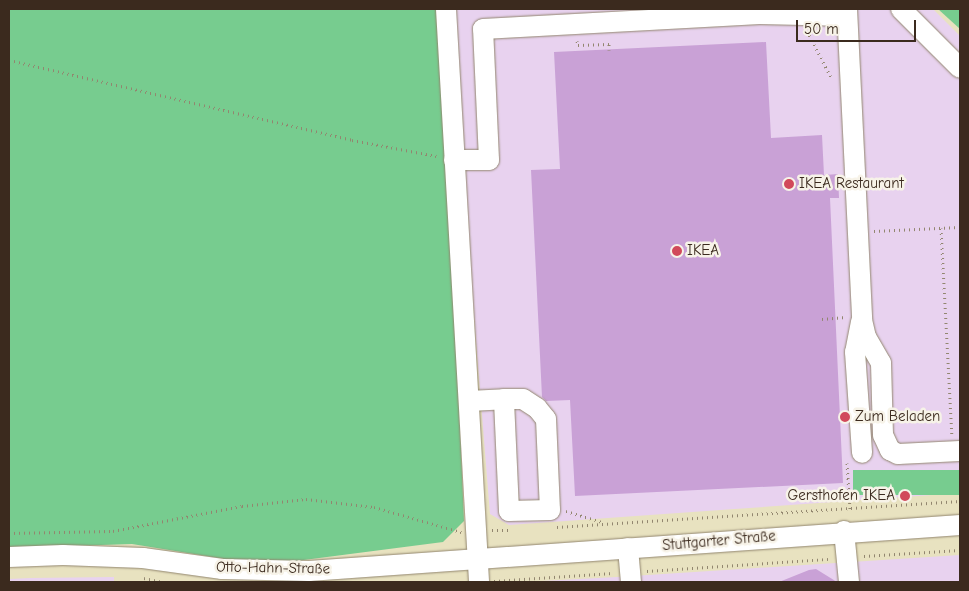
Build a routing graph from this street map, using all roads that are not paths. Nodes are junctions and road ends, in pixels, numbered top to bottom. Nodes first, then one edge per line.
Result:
1 (446, 9) edge
2 (901, 9) edge
3 (848, 11) edge
4 (960, 68) edge
5 (454, 160) junction
6 (862, 320) junction
7 (504, 399) junction
8 (469, 401) junction
9 (890, 450) junction
10 (956, 451) edge
11 (960, 525) edge
12 (844, 531) junction
13 (628, 548) junction
14 (9, 558) edge
15 (478, 560) junction
16 (631, 577) edge
17 (479, 582) edge
18 (849, 582) edge

1 - 5 street
2 - 4 street
3 - 5 street
3 - 6 street
5 - 8 street
6 - 9 street
6 - 9 street
7 - 7 street
7 - 8 street
8 - 15 street
9 - 10 street
11 - 12 street, Stuttgarter Straße
12 - 13 street, Stuttgarter Straße
12 - 18 street
13 - 15 street, Stuttgarter Straße
13 - 16 street
14 - 15 street, Otto-Hahn-Straße
15 - 17 street

